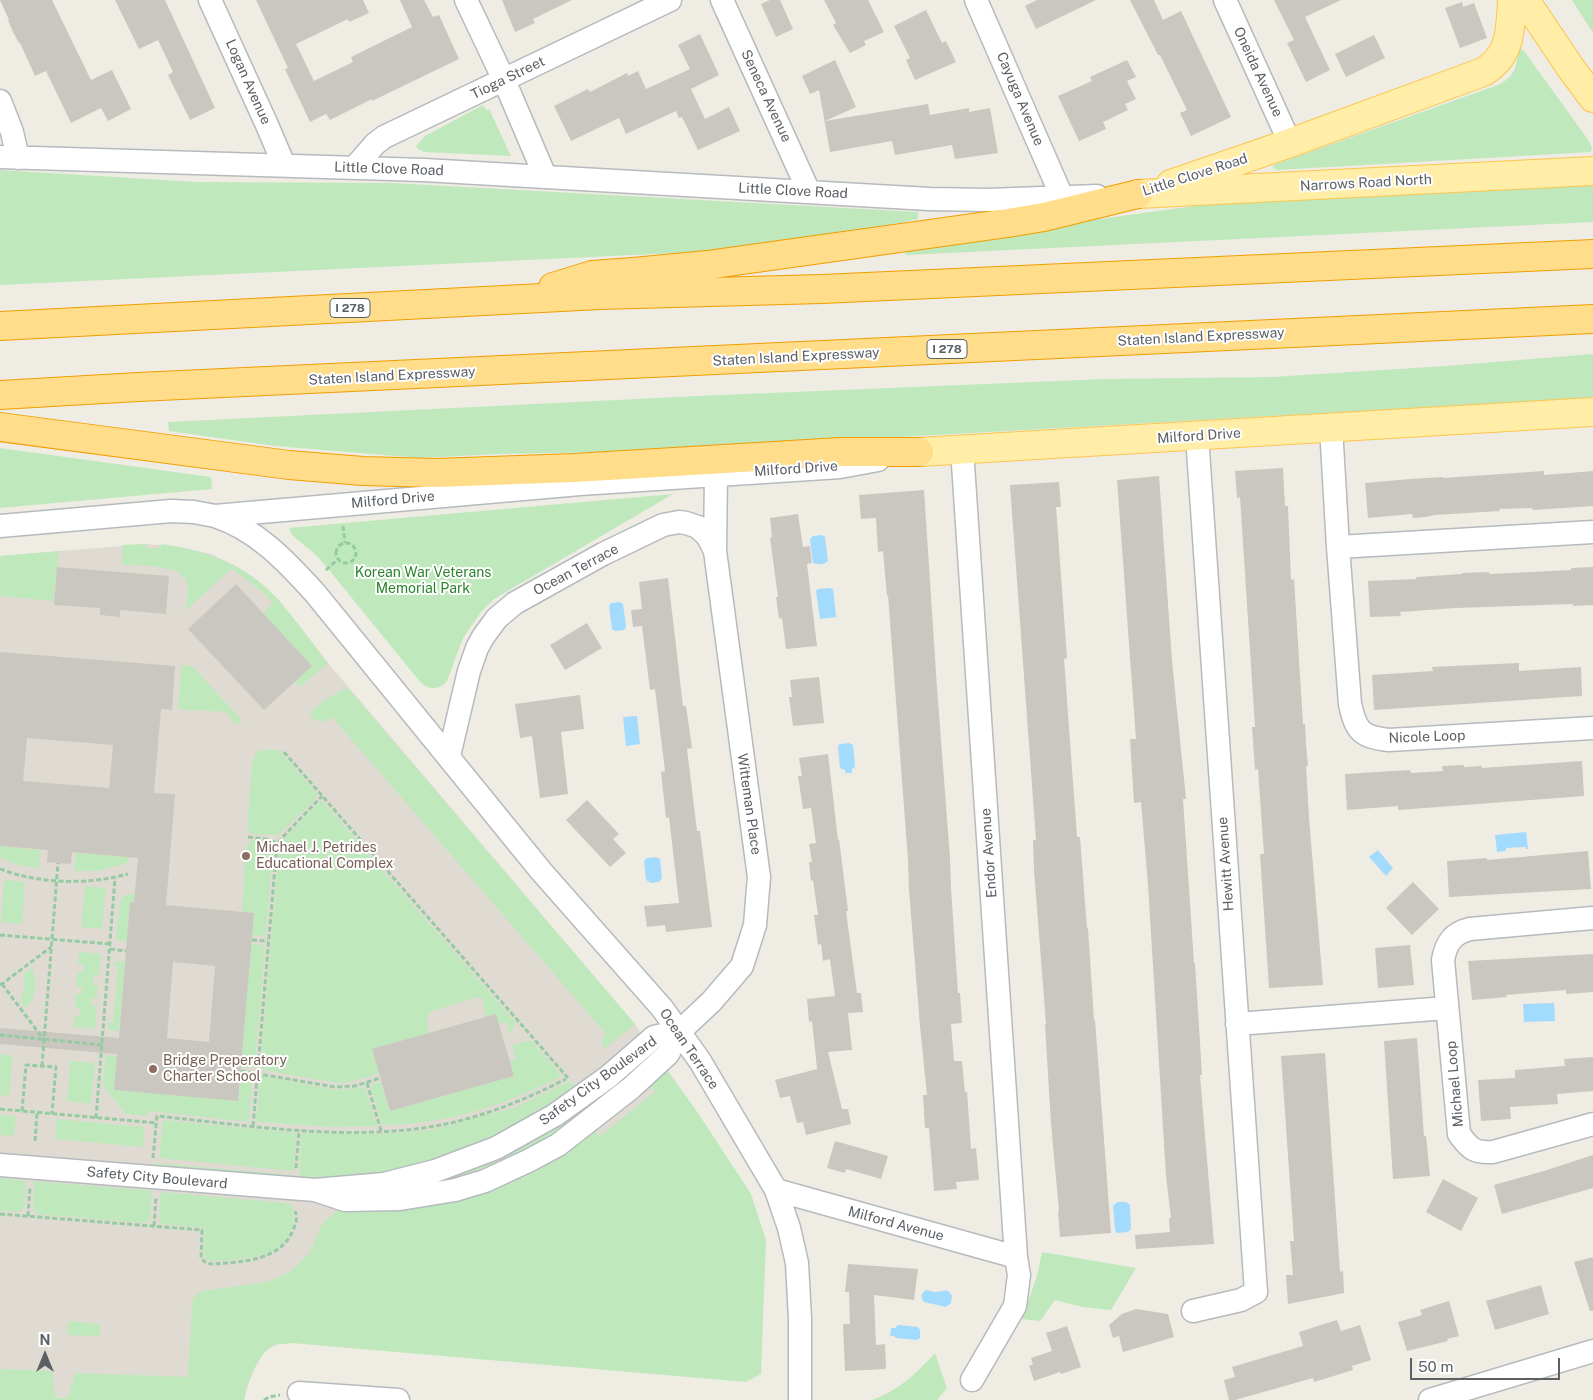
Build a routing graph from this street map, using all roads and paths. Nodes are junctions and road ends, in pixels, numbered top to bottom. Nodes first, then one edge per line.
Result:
1 (210, 0) edge
2 (466, 0) edge
3 (670, 0) edge
4 (722, 0) edge
5 (976, 0) edge
6 (1225, 0) edge
7 (1512, 0) edge
8 (1525, 0) edge
9 (1581, 72) edge
10 (504, 80) junction
11 (1593, 98) edge
12 (0, 102) edge
13 (1290, 143) junction
14 (9, 158) edge
15 (284, 166) junction
16 (356, 168) junction
17 (1593, 171) edge
18 (545, 176) junction
19 (809, 192) junction
20 (1138, 194) junction
21 (1062, 198) junction
22 (1593, 254) edge
23 (513, 300) junction
24 (1593, 319) edge
25 (0, 326) edge
26 (0, 395) edge
27 (1593, 412) edge
28 (1331, 427) junction
29 (0, 428) edge
30 (1197, 436) junction
31 (962, 449) junction
32 (919, 452) junction
33 (716, 474) junction
34 (215, 516) junction
35 (342, 522) dead end
36 (0, 526) edge
37 (1593, 532) edge
38 (344, 543) junction
39 (1338, 547) junction
40 (715, 551) junction
41 (338, 559) junction
42 (326, 570) dead end
43 (1593, 728) edge
44 (284, 752) dead end
45 (449, 756) junction
46 (322, 796) junction
47 (248, 837) dead end
48 (278, 843) junction
49 (58, 863) dead end
50 (0, 869) edge
51 (128, 874) dead end
52 (115, 878) junction
53 (57, 880) junction
54 (1593, 918) edge
55 (0, 935) edge
56 (52, 939) junction
57 (252, 940) dead end
58 (268, 941) junction
59 (110, 944) junction
60 (51, 947) junction
61 (110, 949) junction
62 (126, 951) dead end
63 (1, 984) edge
64 (1447, 1008) junction
65 (1237, 1024) junction
66 (680, 1031) junction
67 (0, 1036) edge
68 (44, 1040) junction
69 (102, 1045) junction
70 (42, 1066) junction
71 (241, 1071) dead end
72 (258, 1073) junction
73 (574, 1076) dead end
74 (380, 1078) dead end
75 (568, 1078) junction
76 (367, 1082) junction
77 (0, 1109) edge
78 (22, 1111) junction
79 (37, 1113) junction
80 (52, 1114) junction
81 (96, 1118) junction
82 (157, 1123) junction
83 (1593, 1124) edge
84 (253, 1126) junction
85 (298, 1130) junction
86 (381, 1131) junction
87 (34, 1141) dead end
88 (153, 1161) dead end
89 (0, 1165) edge
90 (296, 1173) dead end
91 (776, 1190) junction
92 (29, 1195) dead end
93 (156, 1204) dead end
94 (295, 1211) dead end
95 (0, 1214) edge
96 (28, 1216) junction
97 (154, 1226) junction
98 (1016, 1257) junction
99 (1193, 1312) dead end
100 (1593, 1351) edge
101 (972, 1380) dead end
102 (299, 1393) dead end
103 (398, 1400) edge
104 (800, 1400) edge
105 (1430, 1400) edge

1 - 15 street, Logan Avenue
2 - 10 street
3 - 10 street, Tioga Street
4 - 19 street, Seneca Avenue
5 - 21 street, Cayuga Avenue
6 - 13 street, Oneida Avenue
7 - 13 main road, Little Clove Road
8 - 9 main road
9 - 11 main road
10 - 16 street, Tioga Street
10 - 18 street
12 - 14 street
13 - 20 main road, Little Clove Road
14 - 15 street, Little Clove Road
15 - 16 street, Little Clove Road
16 - 18 street, Little Clove Road
17 - 20 main road, Narrows Road North
18 - 19 street, Little Clove Road
19 - 21 street, Little Clove Road
20 - 21 street, Little Clove Road
20 - 23 highway
22 - 23 highway, I 278
23 - 25 highway, I 278
24 - 26 highway, Staten Island Expressway / I 278
27 - 28 main road, Milford Drive
28 - 30 main road, Milford Drive
28 - 39 street, Nicole Loop
29 - 32 highway
30 - 31 main road, Milford Drive
30 - 65 street, Hewitt Avenue
31 - 32 main road, Milford Drive
31 - 98 street, Endor Avenue
32 - 33 street, Milford Drive
33 - 34 street, Milford Drive
33 - 40 street
34 - 36 street, Milford Drive
34 - 45 street, Ocean Terrace
35 - 38 path
37 - 39 street
38 - 41 path
38 - 41 path
39 - 43 street, Nicole Loop
40 - 45 street, Ocean Terrace
40 - 66 street, Witteman Place
41 - 42 path
44 - 46 path
45 - 66 street, Ocean Terrace
46 - 48 path
46 - 75 path
47 - 48 path
48 - 58 path
49 - 53 path
50 - 53 path
51 - 52 path
52 - 53 path
52 - 59 path
53 - 56 path
54 - 64 street, Michael Loop
55 - 56 path
56 - 59 path
56 - 60 path
57 - 58 path
58 - 72 path
59 - 61 path
60 - 63 path
60 - 68 path
61 - 62 path
61 - 69 path
63 - 68 path
64 - 65 street
64 - 83 street, Michael Loop
65 - 99 street, Hewitt Avenue
66 - 89 street, Safety City Boulevard
66 - 91 street, Ocean Terrace
67 - 68 path
68 - 69 path
68 - 70 path
69 - 81 path
70 - 78 path
70 - 80 path
71 - 72 path
72 - 76 path
72 - 84 path
73 - 75 path
74 - 76 path
75 - 86 path
76 - 86 path
77 - 78 path
78 - 79 path
79 - 80 path
79 - 87 path
80 - 81 path
81 - 82 path
82 - 84 path
82 - 88 path
84 - 85 path
85 - 86 path
85 - 90 path
91 - 98 street, Milford Avenue
91 - 104 street, Ocean Terrace
92 - 96 path
93 - 97 path
94 - 97 path
95 - 96 path
96 - 97 path
98 - 101 street, Endor Avenue
100 - 105 street
102 - 103 street

